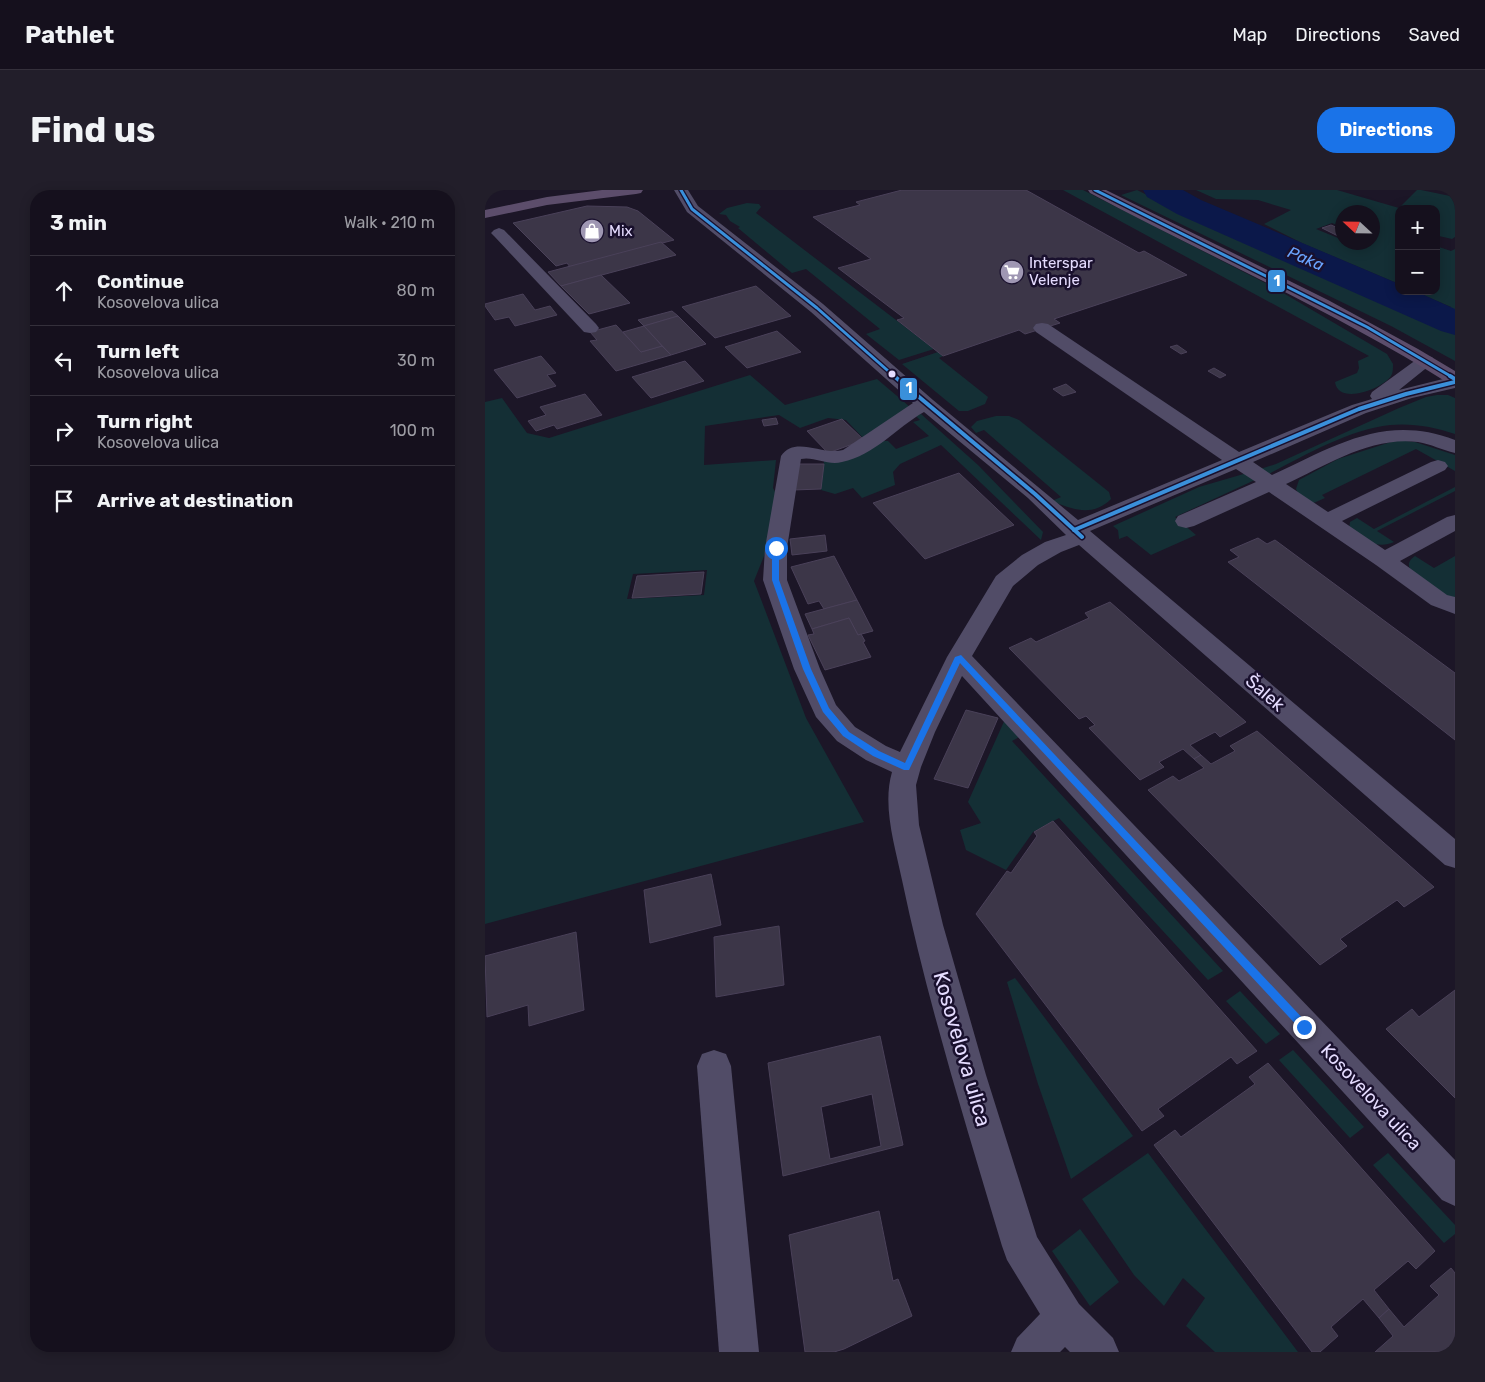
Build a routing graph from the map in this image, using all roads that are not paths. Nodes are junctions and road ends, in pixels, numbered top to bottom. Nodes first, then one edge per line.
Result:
1 (636, 190) edge
2 (681, 190) edge
3 (1095, 190) edge
4 (485, 214) edge
5 (499, 233) dead end
6 (590, 328) dead end
7 (1041, 328) dead end
8 (1426, 361) junction
9 (1455, 381) edge
10 (926, 404) junction
11 (1359, 410) junction
12 (1455, 447) edge
13 (1238, 462) junction
14 (1438, 466) dead end
15 (1270, 484) junction
16 (1186, 521) dead end
17 (1326, 521) junction
18 (1455, 522) edge
19 (1078, 533) junction
20 (1384, 560) junction
21 (1455, 606) edge
22 (959, 657) junction
23 (907, 767) junction
24 (1455, 856) edge
25 (714, 1066) dead end
26 (1455, 1187) edge
27 (1065, 1318) junction
28 (739, 1352) edge
29 (1031, 1352) edge
30 (1099, 1352) edge

1 - 4 main road
2 - 10 street, Šalek
3 - 8 main road
5 - 6 street
7 - 13 street
8 - 9 main road
8 - 11 street
9 - 11 street
10 - 19 street, Šalek
10 - 23 street
11 - 13 street
12 - 15 street
13 - 15 street
13 - 19 street
14 - 17 street
15 - 16 street
15 - 17 street
17 - 20 street
18 - 20 street
19 - 22 street, Kosovelova ulica
19 - 24 street, Šalek
20 - 21 street
22 - 23 street, Kosovelova ulica
22 - 26 street, Kosovelova ulica
23 - 27 street, Kosovelova ulica
25 - 28 street
27 - 29 street
27 - 30 street, Kosovelova ulica

